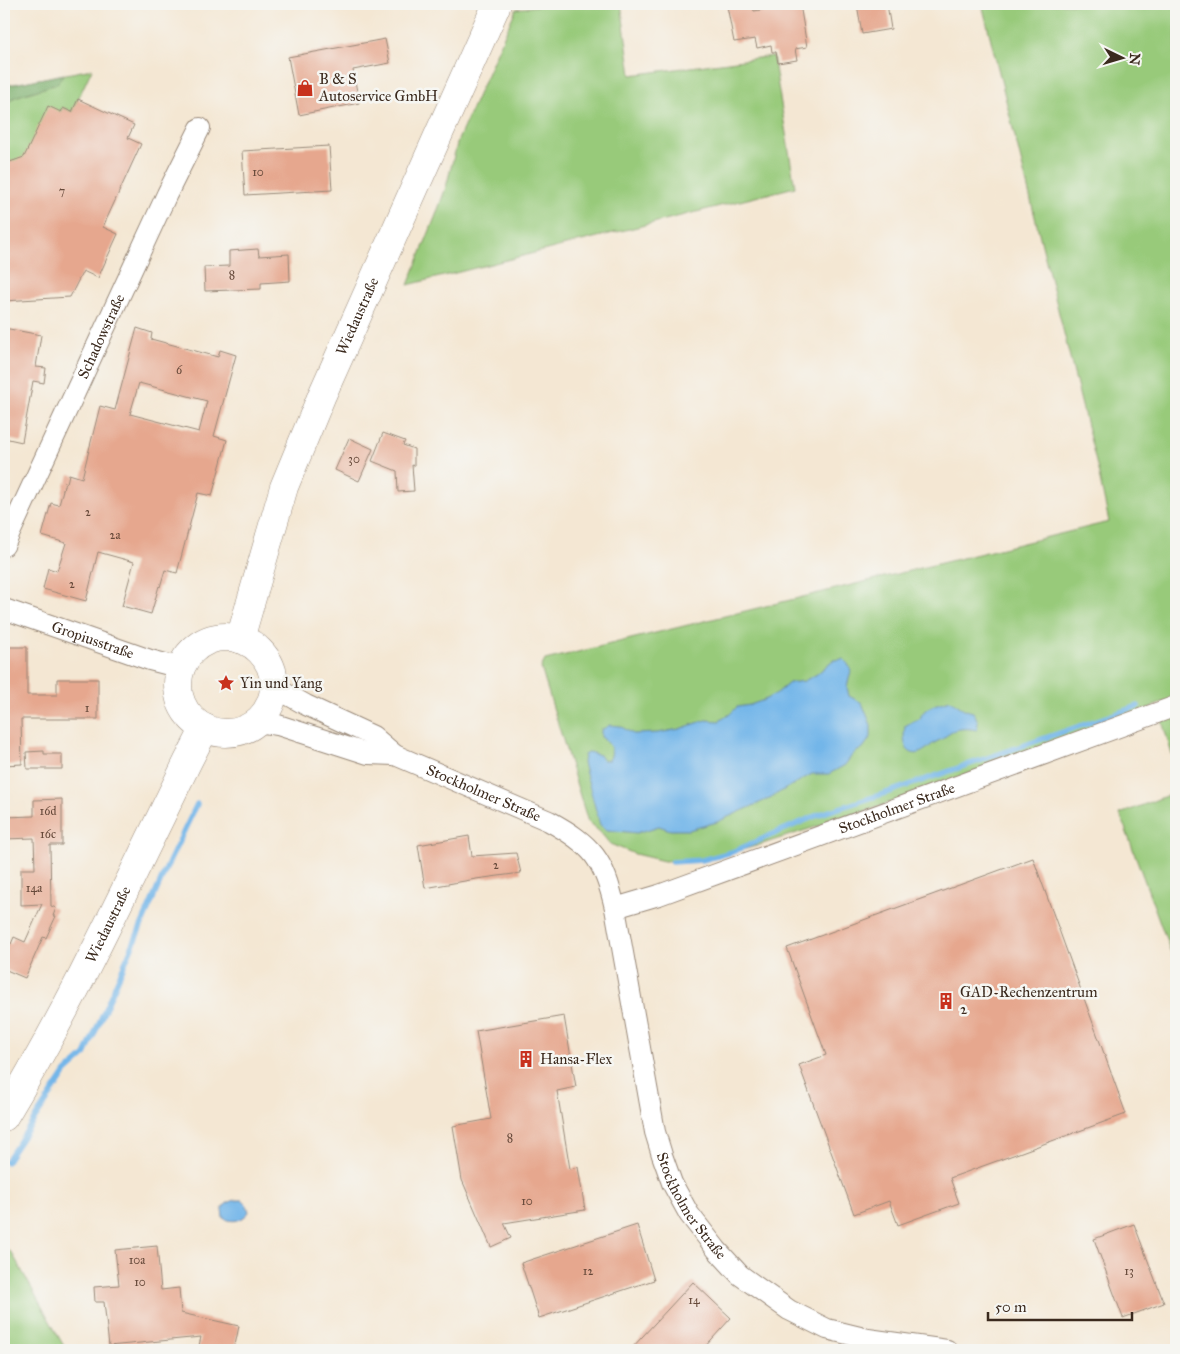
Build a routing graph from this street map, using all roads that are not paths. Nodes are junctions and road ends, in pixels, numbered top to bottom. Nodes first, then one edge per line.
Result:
1 (498, 4) edge
2 (200, 128) dead end
3 (4, 546) edge
4 (4, 609) edge
5 (240, 639) junction
6 (181, 668) junction
7 (274, 686) junction
8 (1176, 706) edge
9 (257, 722) junction
10 (205, 728) junction
11 (395, 755) junction
12 (615, 908) junction
13 (4, 1117) edge
14 (947, 1350) edge

1 - 5 main road, Wiedaustraße
2 - 3 street, Schadowstraße
4 - 6 street, Gropiusstraße
5 - 6 main road
5 - 7 main road
6 - 10 main road
7 - 9 main road
7 - 11 street, Stockholmer Straße
8 - 12 street, Stockholmer Straße
9 - 10 main road
9 - 11 street, Stockholmer Straße
10 - 13 main road, Wiedaustraße
11 - 12 street, Stockholmer Straße
12 - 14 street, Stockholmer Straße

